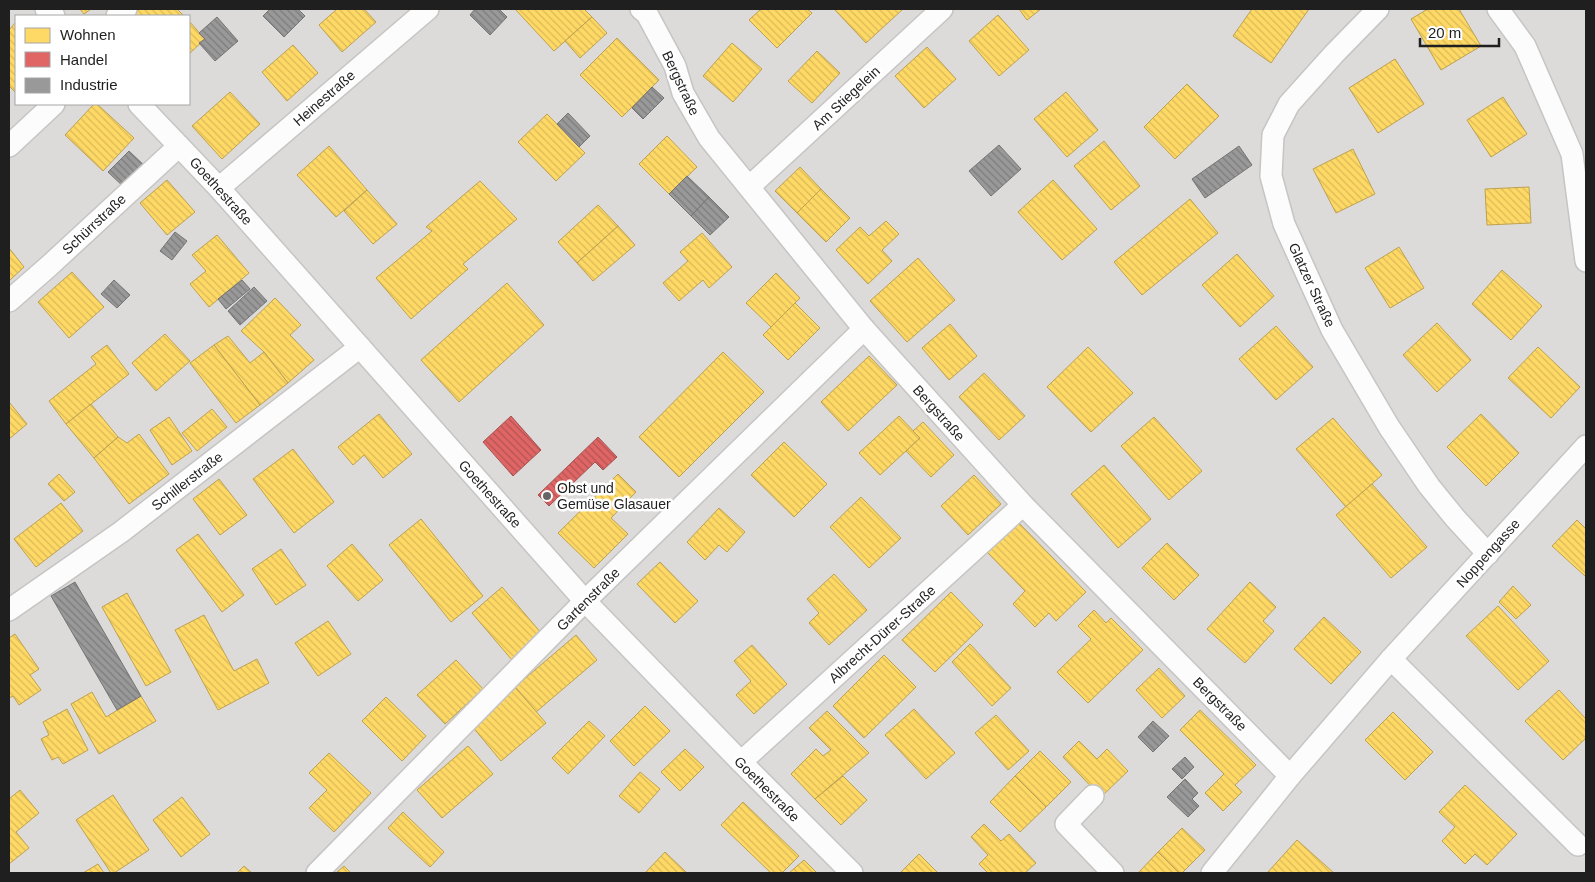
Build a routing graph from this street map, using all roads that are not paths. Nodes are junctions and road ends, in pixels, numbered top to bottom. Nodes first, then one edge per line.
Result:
1 (428, 9) edge
2 (641, 9) edge
3 (942, 9) edge
4 (1378, 9) edge
5 (1498, 9) edge
6 (53, 105) edge
7 (140, 105) edge
8 (9, 146) edge
9 (179, 146) junction
10 (749, 187) junction
11 (219, 188) junction
12 (1586, 261) edge
13 (9, 301) edge
14 (864, 329) junction
15 (360, 348) junction
16 (1586, 446) edge
17 (1023, 505) junction
18 (1488, 554) junction
19 (585, 601) junction
20 (9, 610) edge
21 (1391, 659) junction
22 (741, 762) junction
23 (1290, 776) junction
24 (1093, 796) dead end
25 (1578, 845) dead end
26 (317, 873) edge
27 (852, 873) edge
28 (1113, 873) edge
29 (1212, 873) edge

1 - 11 street, Heinestraße
2 - 10 street, Bergstraße
3 - 10 street, Am Stiegelein
4 - 18 street, Glatzer Straße
5 - 12 street
6 - 8 street
7 - 9 street, Goethestraße
9 - 11 street, Goethestraße
9 - 13 street, Schürrstraße
10 - 14 street, Bergstraße
11 - 15 street, Goethestraße
14 - 17 street, Bergstraße
14 - 19 street, Gartenstraße
15 - 19 street, Goethestraße
15 - 20 street, Schillerstraße
16 - 18 street, Noppengasse
17 - 22 street, Albrecht-Dürer-Straße
17 - 23 street, Bergstraße
18 - 21 street, Noppengasse
19 - 22 street, Goethestraße
19 - 26 street, Gartenstraße
21 - 23 street, Noppengasse
21 - 25 street
22 - 27 street, Goethestraße
23 - 29 street, Noppengasse
24 - 28 street

